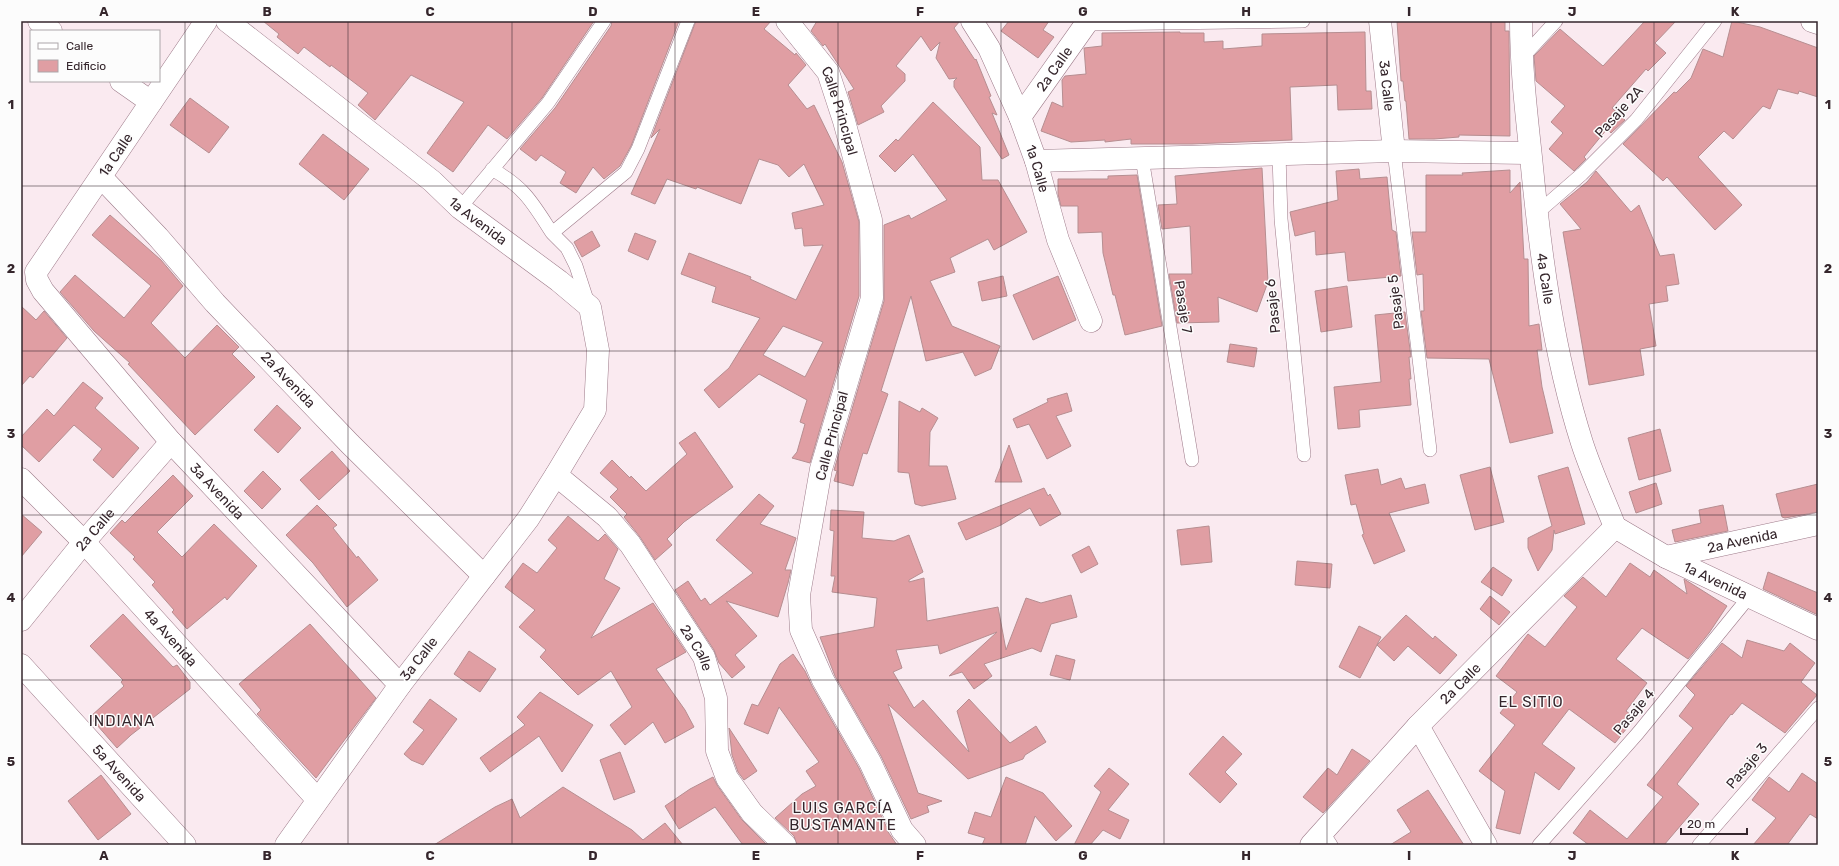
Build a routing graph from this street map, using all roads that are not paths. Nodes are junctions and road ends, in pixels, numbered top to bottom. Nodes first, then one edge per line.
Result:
1 (39, 21) edge
2 (206, 21) edge
3 (226, 21) edge
4 (604, 21) edge
5 (688, 21) edge
6 (787, 21) edge
7 (972, 21) edge
8 (1303, 21) edge
9 (1380, 21) edge
10 (1521, 21) edge
11 (1556, 21) edge
12 (1715, 21) edge
13 (1812, 21) edge
14 (1088, 22) edge
15 (1818, 23) edge
16 (50, 30) edge
17 (1521, 59) junction
18 (122, 82) edge
19 (151, 102) junction
20 (1020, 117) junction
21 (1394, 151) junction
22 (1530, 153) junction
23 (1279, 154) junction
24 (1142, 158) junction
25 (1036, 161) junction
26 (492, 169) junction
27 (101, 177) junction
28 (460, 208) junction
29 (1536, 214) junction
30 (552, 233) junction
31 (42, 291) joint
32 (590, 307) junction
33 (1092, 321) dead end
34 (171, 442) junction
35 (1430, 450) dead end
36 (1304, 455) dead end
37 (1192, 460) dead end
38 (556, 475) junction
39 (21, 479) edge
40 (1818, 524) edge
41 (1615, 527) junction
42 (84, 542) junction
43 (1666, 556) junction
44 (484, 576) junction
45 (1749, 597) junction
46 (21, 620) edge
47 (1818, 629) edge
48 (21, 665) edge
49 (400, 685) junction
50 (1818, 708) edge
51 (1418, 726) junction
52 (317, 799) junction
53 (1322, 840) edge
54 (185, 845) edge
55 (286, 845) edge
56 (784, 845) edge
57 (915, 845) edge
58 (1486, 845) edge
59 (1539, 845) edge
60 (1699, 845) edge

1 - 16 street
2 - 19 street, 1a Calle
3 - 28 street, 1a Avenida
4 - 26 lane
5 - 30 lane
6 - 57 street, Calle Principal
7 - 20 street, 1a Calle
8 - 14 lane
9 - 21 street, 3a Calle
10 - 17 street, 4a Calle
11 - 17 lane
12 - 29 lane, Pasaje 2A
13 - 15 street
14 - 20 street, 2a Calle
17 - 22 street, 4a Calle
18 - 19 street
19 - 27 street, 1a Calle
20 - 25 street, 1a Calle
21 - 22 street
21 - 23 street
21 - 35 lane, Pasaje 5
22 - 29 street, 4a Calle
23 - 24 street
23 - 36 lane, Pasaje 6
24 - 25 street
24 - 37 lane, Pasaje 7
25 - 33 street, 1a Calle
26 - 28 lane
26 - 30 lane
27 - 31 street, 1a Calle
27 - 44 street, 2a Avenida
28 - 32 street, 1a Avenida
29 - 41 street, 4a Calle
30 - 32 lane
31 - 34 street, 3a Avenida
32 - 38 street
34 - 42 street, 2a Calle
34 - 49 street, 3a Avenida
38 - 44 street, 3a Calle
38 - 56 street, 2a Calle
39 - 42 street, 4a Avenida
40 - 43 street, 2a Avenida
41 - 43 street, 1a Avenida
41 - 51 street, 2a Calle
42 - 46 street, 2a Calle
42 - 52 street, 4a Avenida
43 - 45 street, 1a Avenida
44 - 49 street, 3a Calle
45 - 47 street, 1a Avenida
45 - 59 lane, Pasaje 4
48 - 54 street, 5a Avenida
49 - 52 street, 3a Calle
50 - 60 lane, Pasaje 3
51 - 53 street, 2a Calle
51 - 58 street
52 - 55 street, 3a Calle

